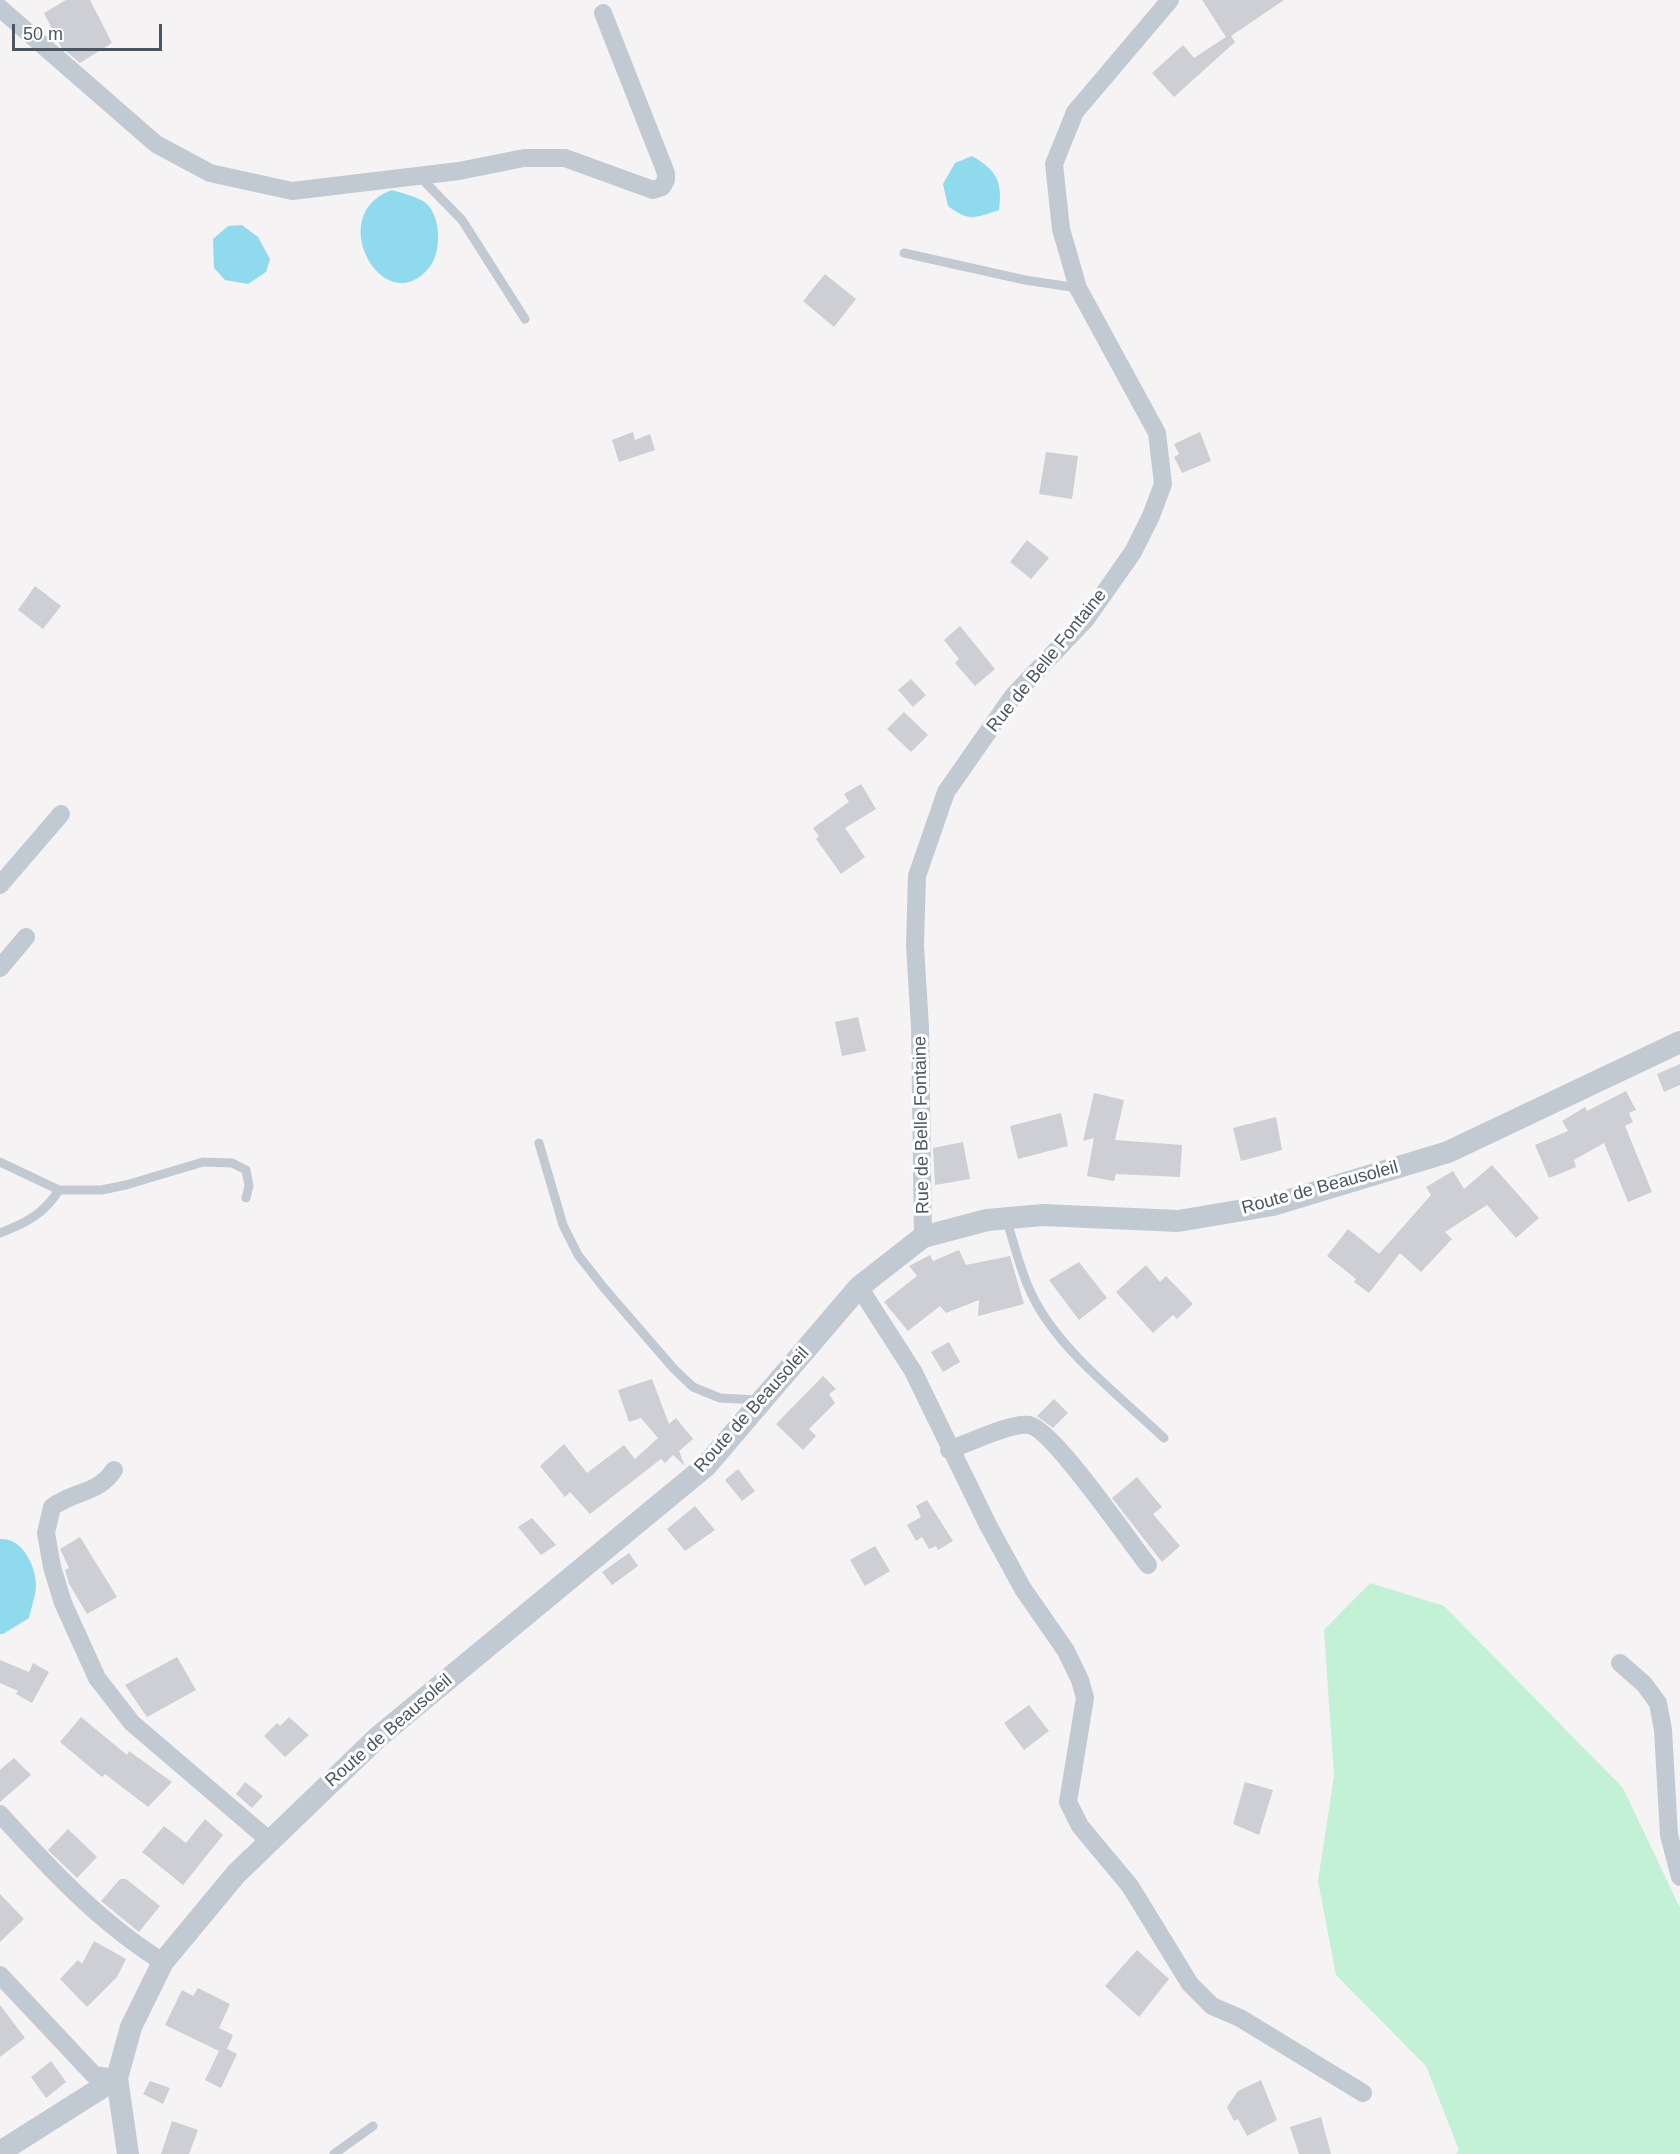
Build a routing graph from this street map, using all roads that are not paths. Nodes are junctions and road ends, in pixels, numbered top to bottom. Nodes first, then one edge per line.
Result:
1 (1170, 0) edge
2 (0, 8) edge
3 (603, 13) dead end
4 (419, 176) junction
5 (904, 253) dead end
6 (1078, 288) junction
7 (525, 319) dead end
8 (61, 814) dead end
9 (0, 885) edge
10 (26, 937) dead end
11 (0, 968) edge
12 (1680, 1042) edge
13 (539, 1143) dead end
14 (0, 1162) edge
15 (59, 1190) junction
16 (246, 1198) dead end
17 (1006, 1218) junction
18 (0, 1233) edge
19 (923, 1237) junction
20 (859, 1287) junction
21 (764, 1400) junction
22 (1164, 1438) dead end
23 (949, 1450) junction
24 (114, 1470) dead end
25 (1148, 1565) dead end
26 (1620, 1663) dead end
27 (0, 1814) edge
28 (270, 1841) junction
29 (1680, 1877) edge
30 (163, 1962) junction
31 (0, 1975) edge
32 (117, 2078) junction
33 (1363, 2093) dead end
34 (373, 2126) dead end
35 (0, 2152) edge
36 (128, 2154) edge
37 (334, 2154) edge

1 - 6 street, Rue de Belle Fontaine
2 - 4 street
3 - 4 street
4 - 7 lane
5 - 6 lane
6 - 19 street, Rue de Belle Fontaine
8 - 9 street
10 - 11 street
12 - 17 street, Route de Beausoleil
13 - 21 lane
14 - 15 lane
15 - 16 lane
15 - 18 lane
17 - 19 street, Route de Beausoleil
17 - 22 lane
19 - 20 street, Route de Beausoleil
20 - 21 street, Route de Beausoleil
20 - 23 street
21 - 28 street, Route de Beausoleil
23 - 25 street
23 - 33 street
24 - 28 street
26 - 29 street
27 - 30 street
28 - 30 street, Route de Beausoleil
30 - 32 street, Route de Beausoleil
31 - 32 street
32 - 35 street
32 - 36 street
34 - 37 lane

